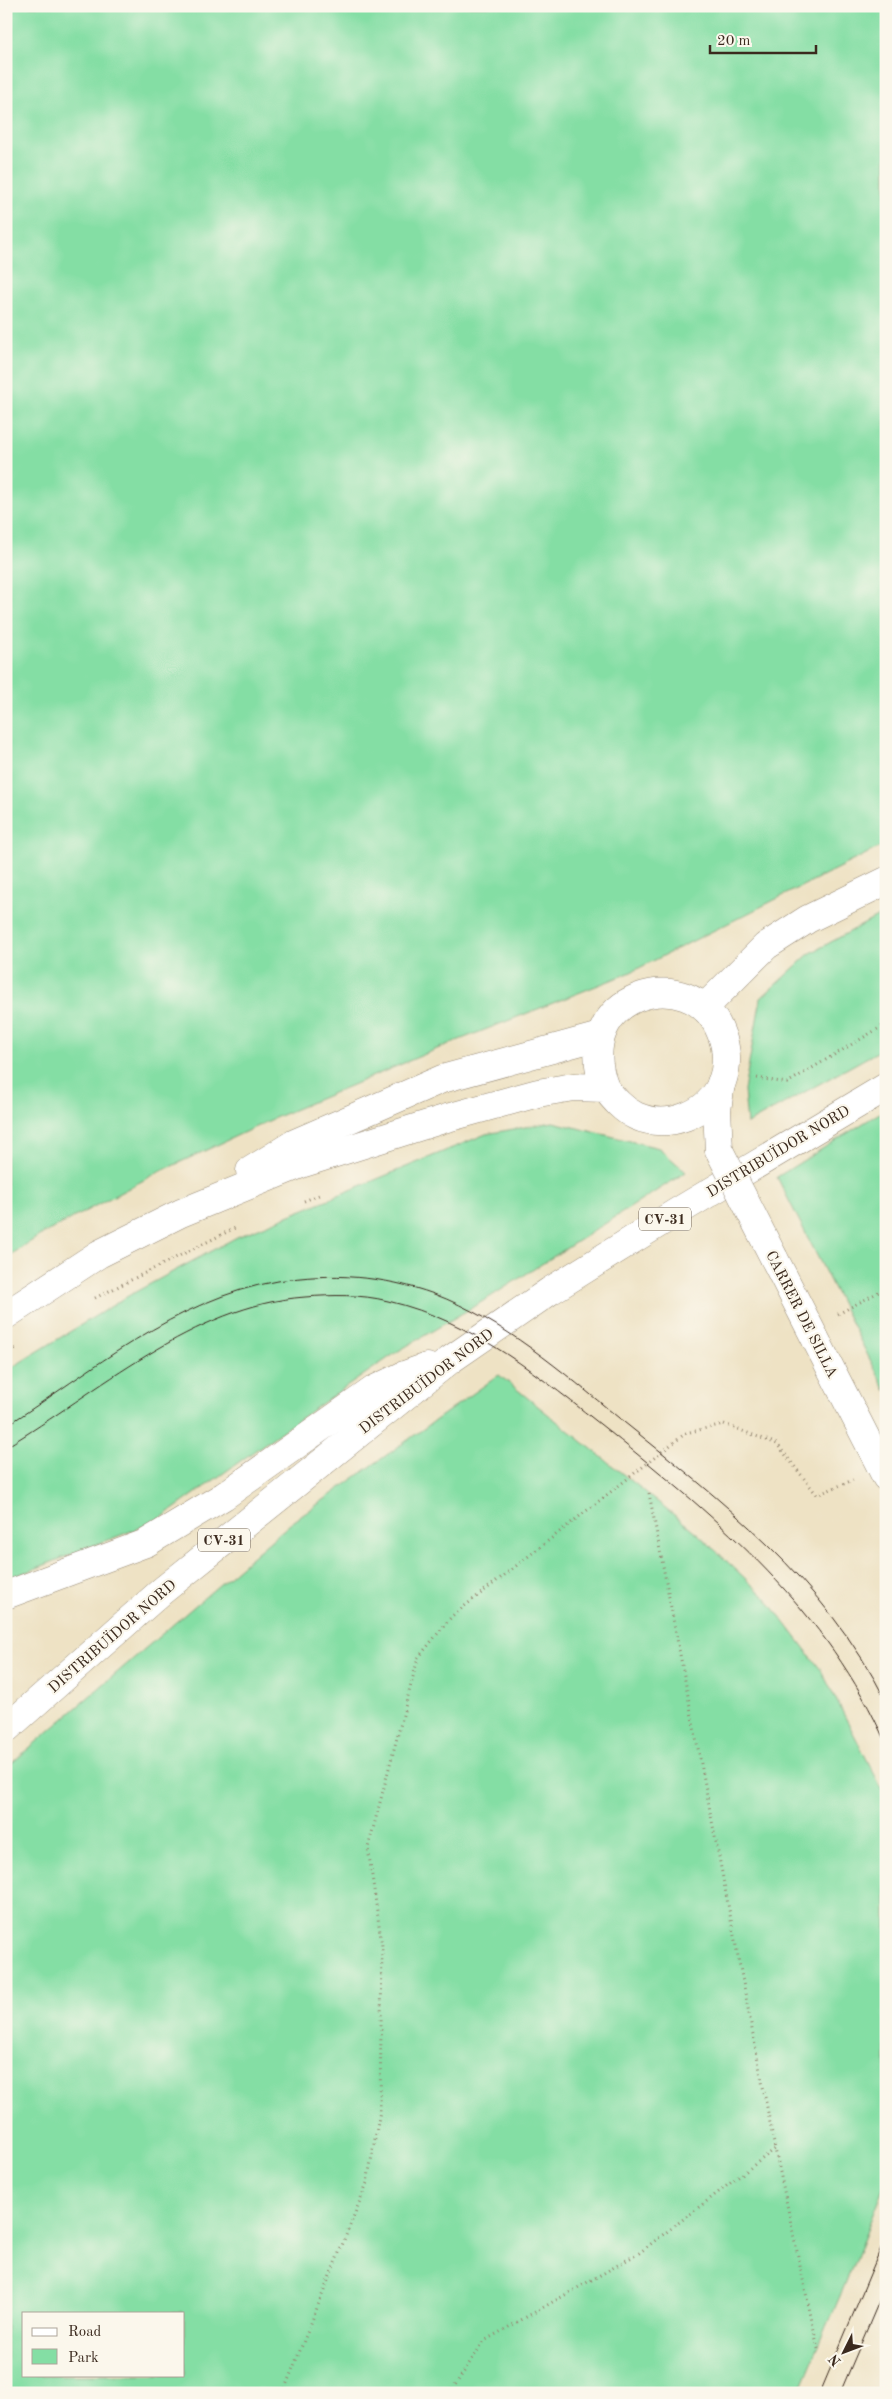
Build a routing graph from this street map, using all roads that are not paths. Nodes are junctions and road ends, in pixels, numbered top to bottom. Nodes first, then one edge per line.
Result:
1 (886, 881) edge
2 (704, 1008) junction
3 (600, 1036) junction
4 (721, 1083) junction
5 (886, 1087) edge
6 (605, 1088) junction
7 (675, 1120) junction
8 (719, 1150) junction
9 (181, 1213) junction
10 (6, 1315) edge
11 (450, 1360) junction
12 (883, 1473) edge
13 (6, 1595) edge
14 (6, 1729) edge

1 - 2 street
2 - 3 street
2 - 4 street
3 - 6 street
3 - 9 street
4 - 7 street
4 - 8 street, CARRER DE SILLA
5 - 11 street, DISTRIBUÏDOR NORD / CV-31
6 - 7 street
6 - 9 street
7 - 8 street, CARRER DE SILLA
8 - 12 street, CARRER DE SILLA, bridge
9 - 10 street
11 - 13 street
11 - 14 street, DISTRIBUÏDOR NORD / CV-31

